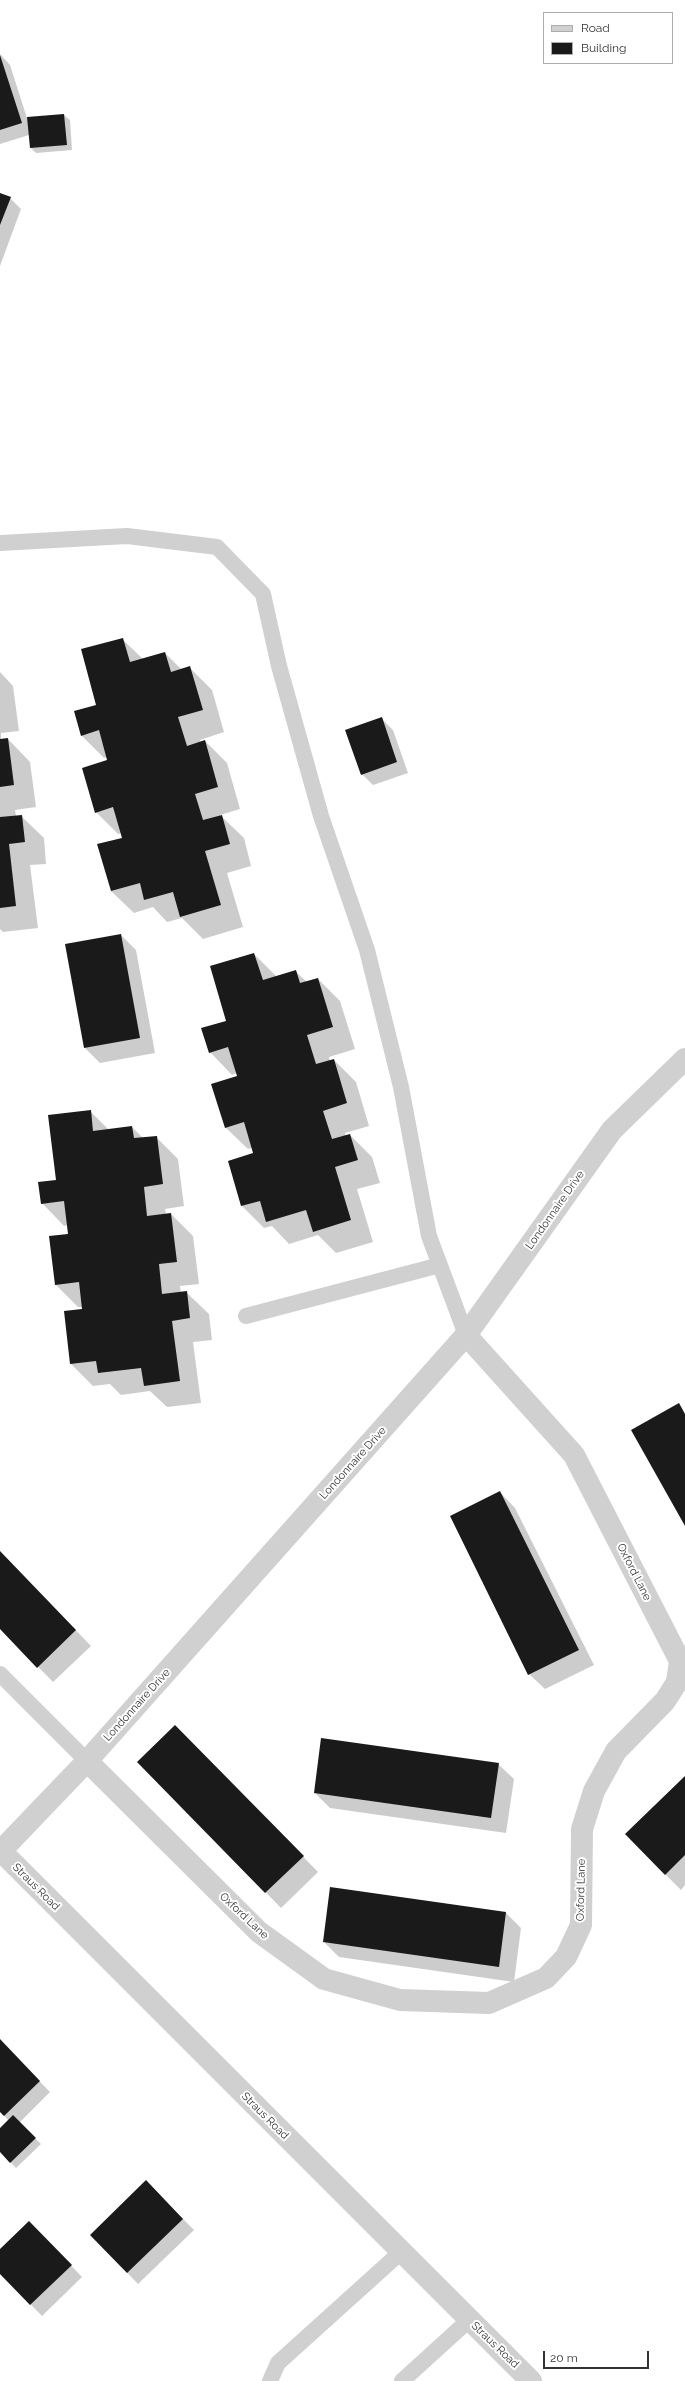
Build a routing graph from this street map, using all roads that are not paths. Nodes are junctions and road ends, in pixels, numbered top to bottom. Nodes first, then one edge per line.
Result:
1 (0, 543) edge
2 (685, 1059) edge
3 (440, 1265) junction
4 (246, 1316) dead end
5 (466, 1335) junction
6 (0, 1674) edge
7 (87, 1761) junction
8 (0, 1851) edge
9 (402, 2252) junction
10 (469, 2320) junction
11 (270, 2381) edge
12 (402, 2381) edge
13 (531, 2381) edge

1 - 3 lane
2 - 5 street, Londonnaire Drive
3 - 4 lane
3 - 5 lane
5 - 7 street, Londonnaire Drive
5 - 7 street, Oxford Lane
6 - 7 lane
7 - 8 street, Londonnaire Drive
8 - 9 street, Straus Road
9 - 10 street, Straus Road
9 - 11 lane
10 - 12 lane
10 - 13 street, Straus Road

